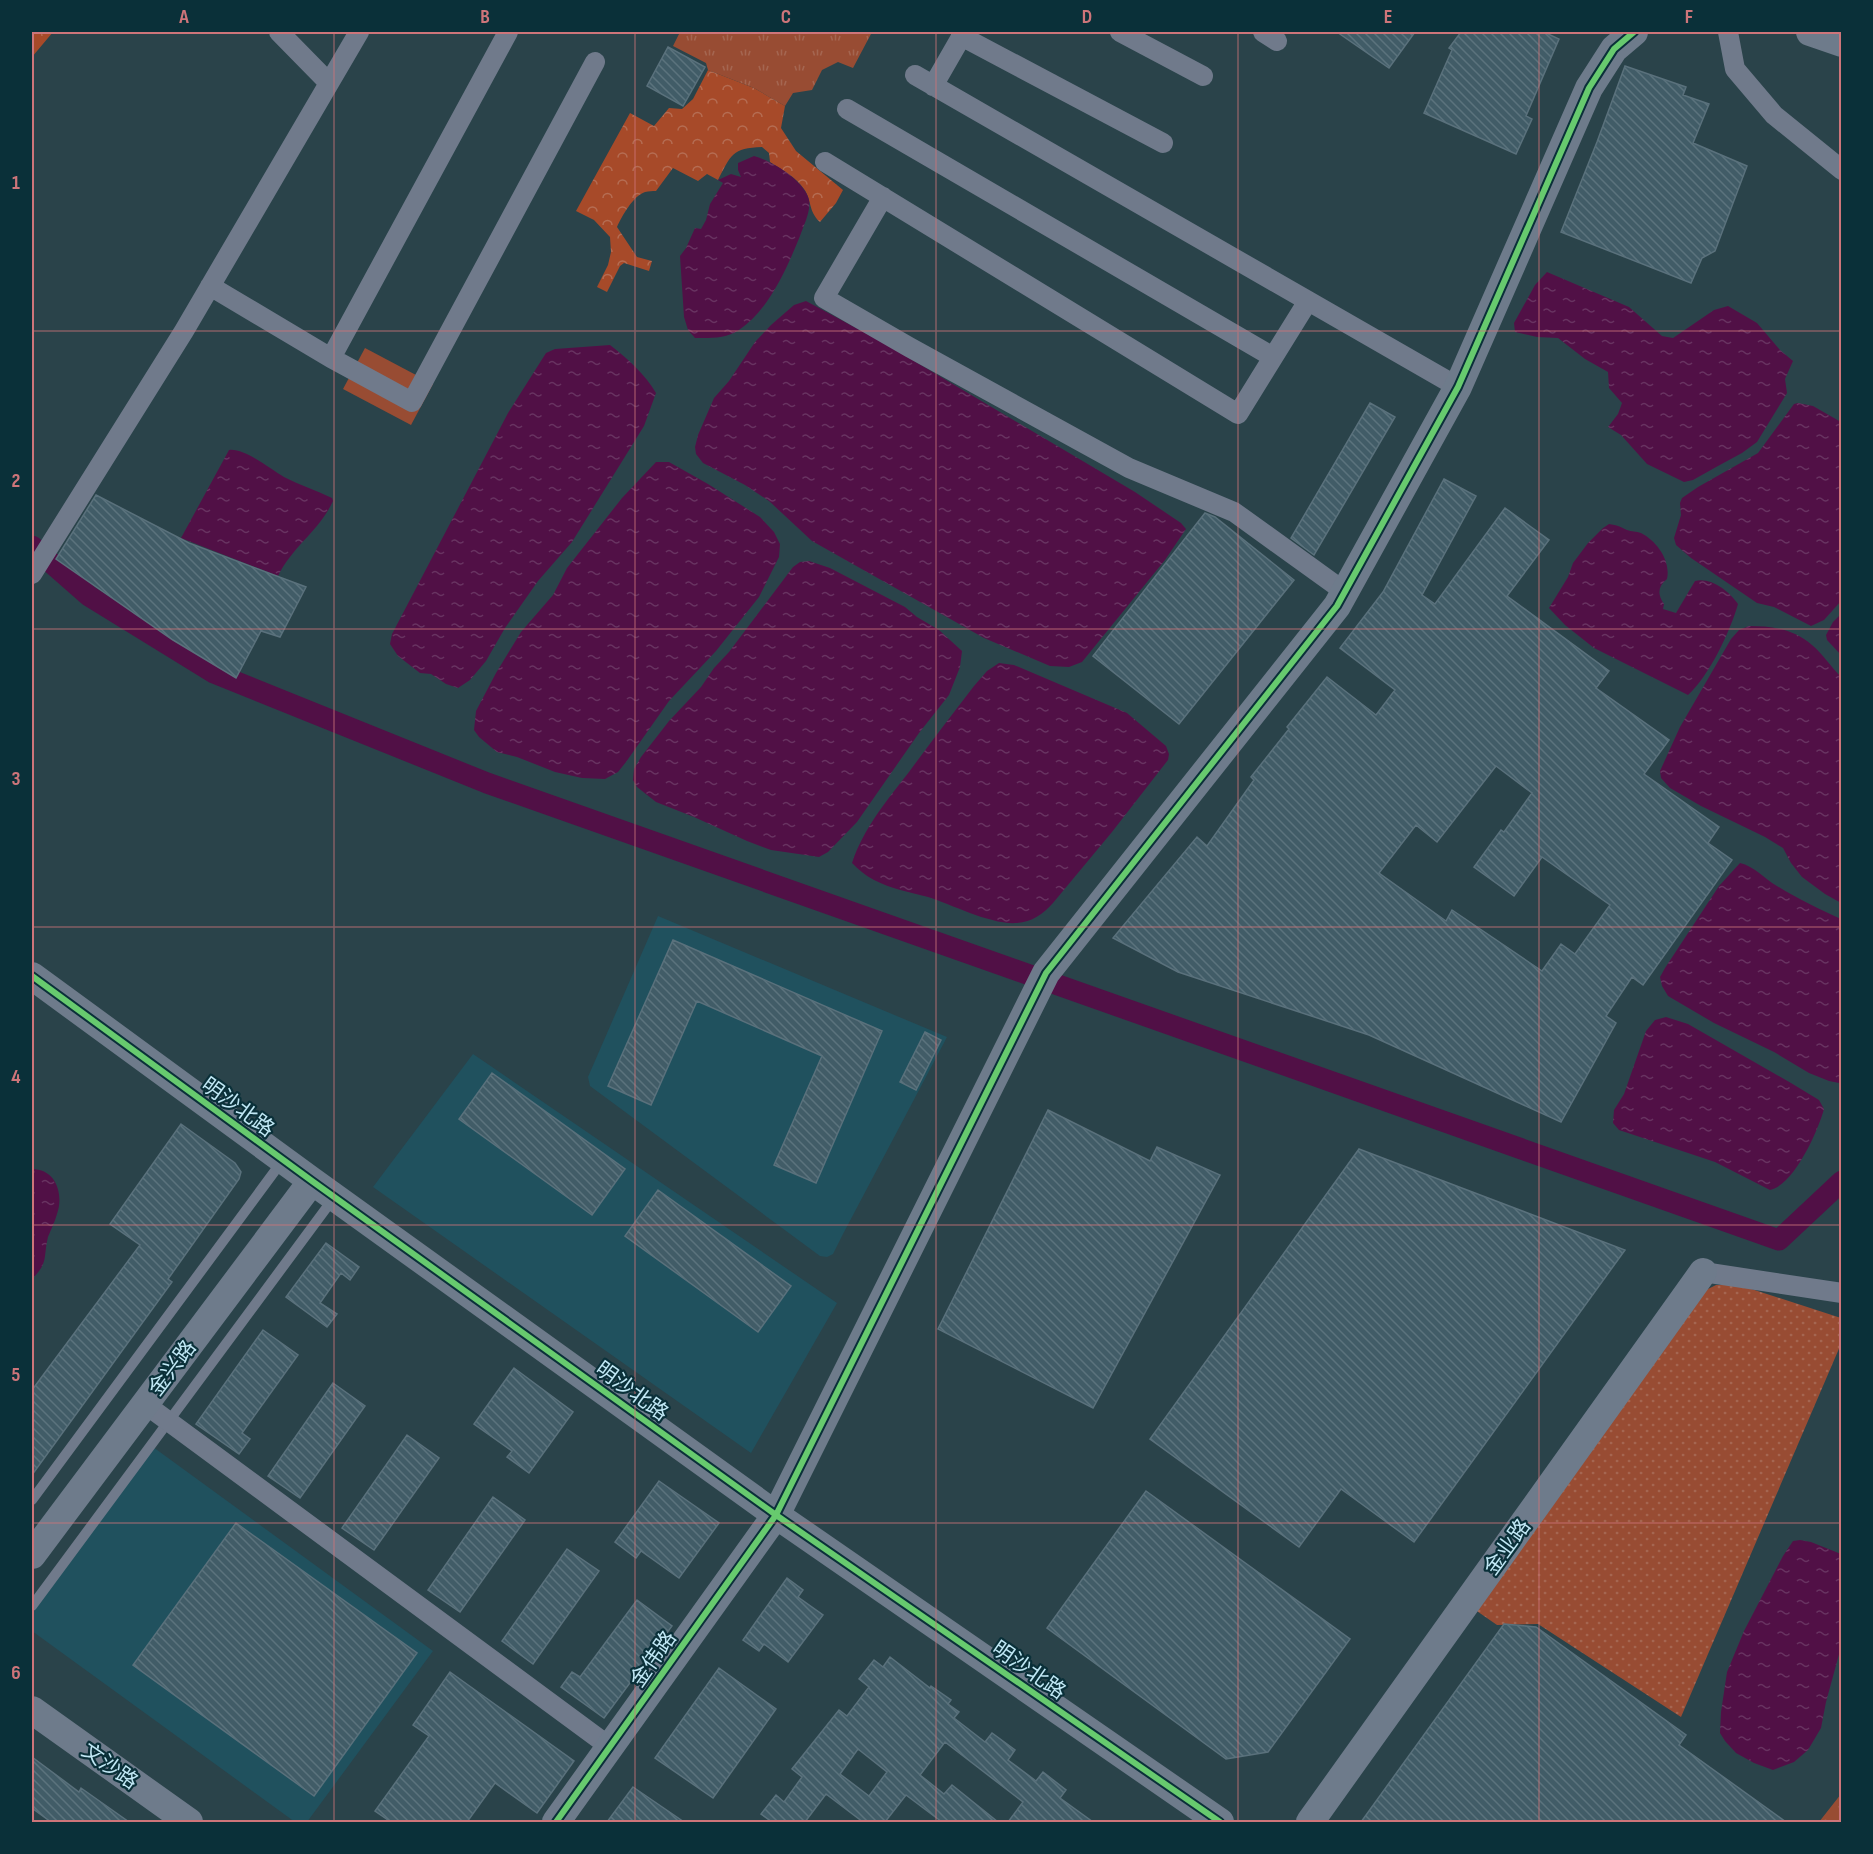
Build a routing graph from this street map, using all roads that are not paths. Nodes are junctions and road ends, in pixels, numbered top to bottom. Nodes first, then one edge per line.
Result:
1 (279, 32) edge
2 (359, 32) edge
3 (508, 32) edge
4 (1120, 32) edge
5 (1728, 32) edge
6 (1810, 32) edge
7 (1631, 33) edge
8 (963, 34) edge
9 (1842, 43) edge
10 (595, 62) dead end
11 (915, 75) dead end
12 (1203, 76) dead end
13 (329, 82) junction
14 (933, 86) junction
15 (847, 109) dead end
16 (1163, 143) dead end
17 (825, 162) dead end
18 (1842, 170) edge
19 (884, 197) junction
20 (210, 286) junction
21 (1308, 301) junction
22 (1273, 357) junction
23 (331, 358) junction
24 (1458, 387) junction
25 (32, 574) edge
26 (1345, 592) junction
27 (32, 976) edge
28 (283, 1160) junction
29 (312, 1181) junction
30 (335, 1197) junction
31 (1703, 1272) joint
32 (1842, 1293) edge
33 (145, 1404) junction
34 (169, 1421) junction
35 (32, 1500) edge
36 (776, 1515) junction
37 (32, 1555) edge
38 (32, 1606) edge
39 (32, 1710) edge
40 (610, 1747) junction
41 (189, 1822) edge
42 (556, 1822) edge
43 (1220, 1822) edge
44 (1310, 1822) edge

1 - 13 street
2 - 13 street
3 - 23 street
4 - 12 street
5 - 18 street
6 - 9 street
7 - 24 street, 金伟路
8 - 14 street
8 - 16 street
10 - 23 street
11 - 14 street
13 - 20 street
14 - 21 street
15 - 22 street
17 - 19 street
19 - 22 street
19 - 26 street
20 - 23 street
20 - 25 street
21 - 22 street
21 - 24 street
24 - 26 street, 金伟路
26 - 36 street, 金伟路
27 - 28 street, 明沙北路
28 - 29 street, 明沙北路
28 - 35 lane
29 - 30 street, 明沙北路
29 - 33 street, 金兴路
30 - 34 lane
30 - 36 street, 明沙北路
31 - 32 street
31 - 44 street, 金业路
33 - 34 street
33 - 37 street, 金兴路
34 - 38 lane
34 - 40 street
36 - 40 street, 金伟路
36 - 43 street, 明沙北路
39 - 41 street, 文沙路
40 - 42 street, 金伟路

